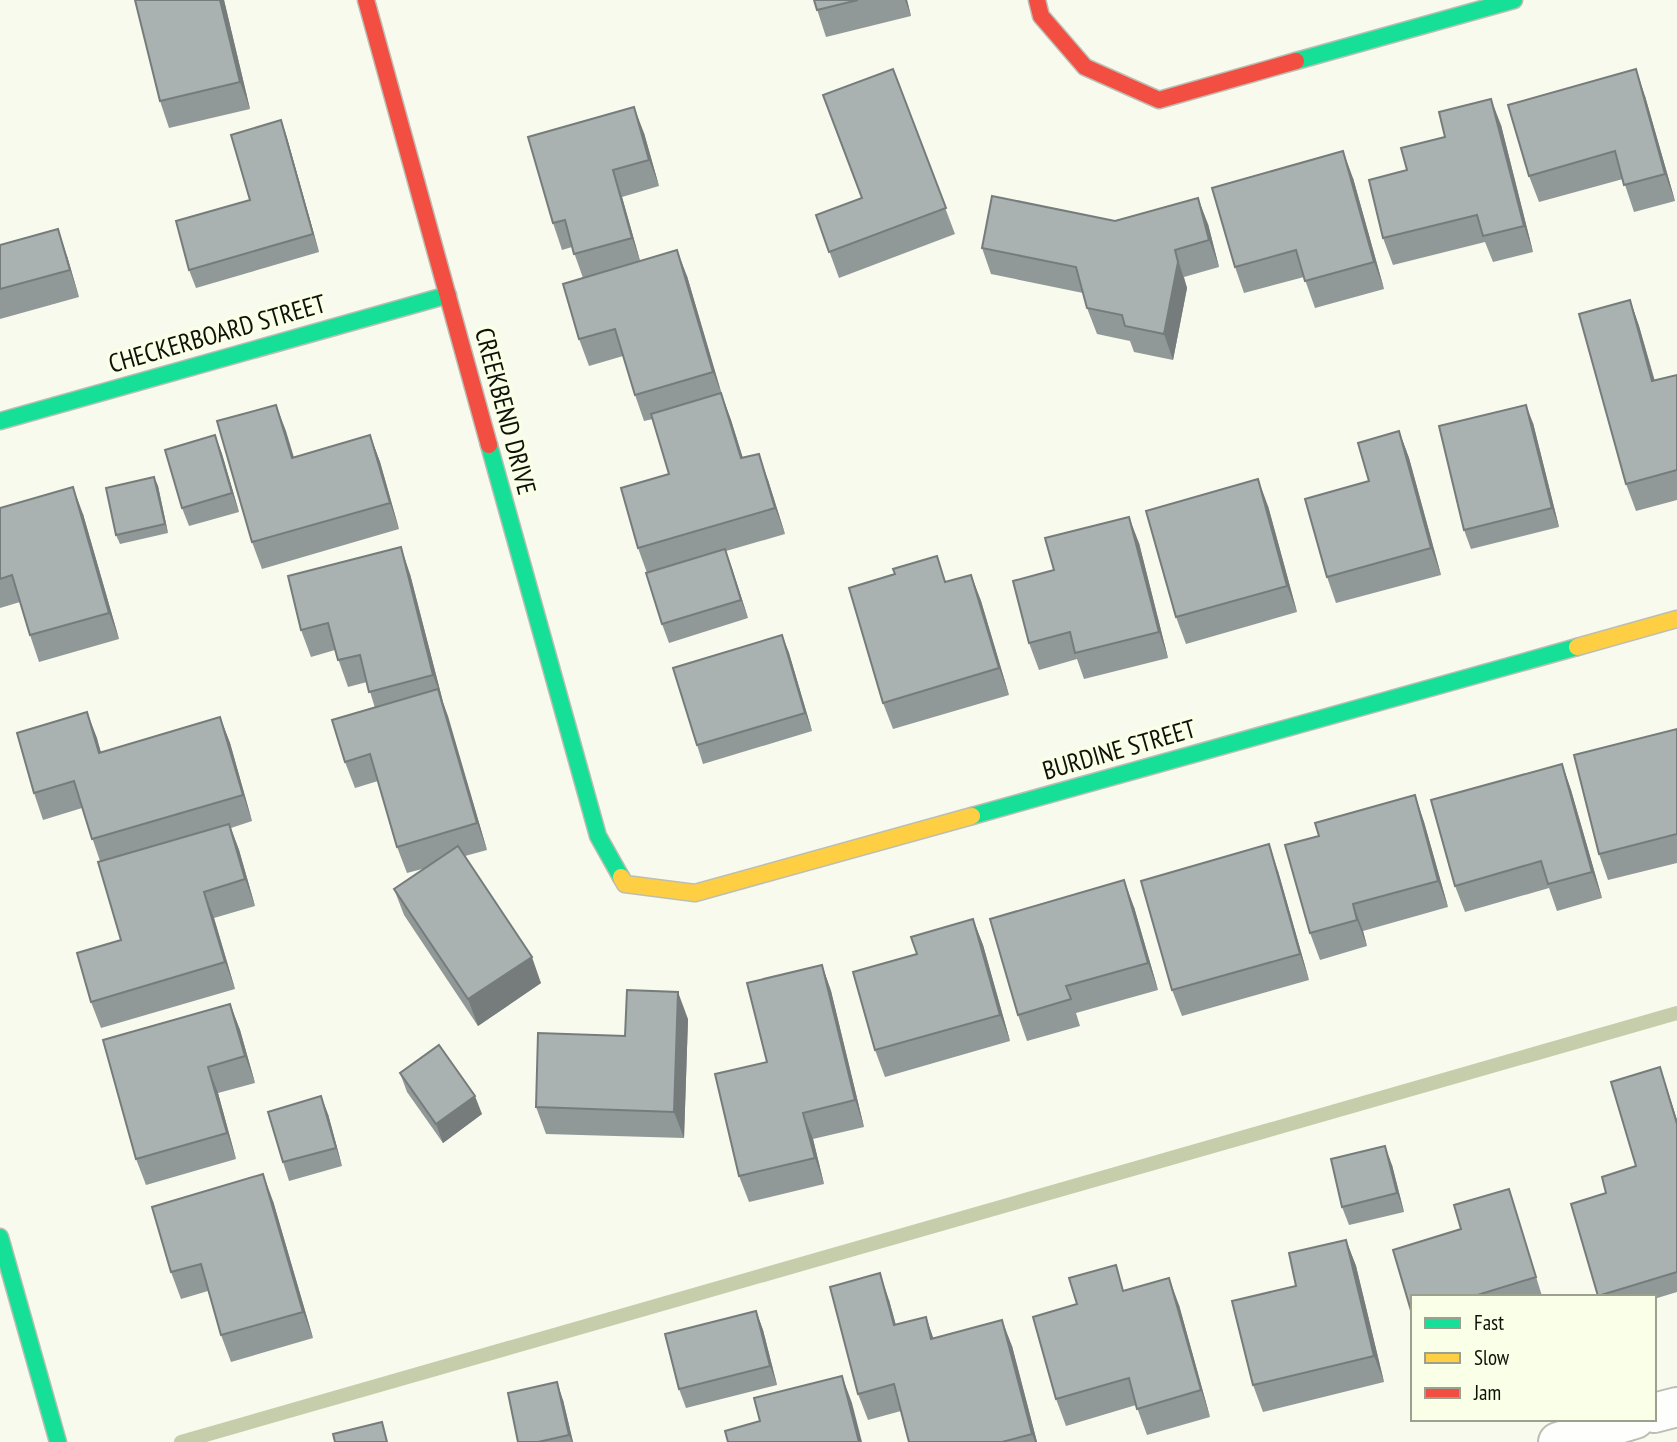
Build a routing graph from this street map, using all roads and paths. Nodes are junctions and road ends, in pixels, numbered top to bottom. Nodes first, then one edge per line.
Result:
1 (366, 0) edge
2 (1037, 0) edge
3 (1514, 0) edge
4 (448, 295) junction
5 (0, 421) edge
6 (1677, 619) edge
7 (598, 836) joint
8 (0, 1237) edge
9 (1677, 1407) edge
10 (1656, 1412) edge
11 (1627, 1421) edge
12 (58, 1442) edge
13 (1558, 1442) edge

1 - 4 street, CREEKBEND DRIVE
2 - 3 street
4 - 5 street, CHECKERBOARD STREET
4 - 7 street, CREEKBEND DRIVE
6 - 7 street, BURDINE STREET
8 - 12 street
9 - 10 street
11 - 13 street

